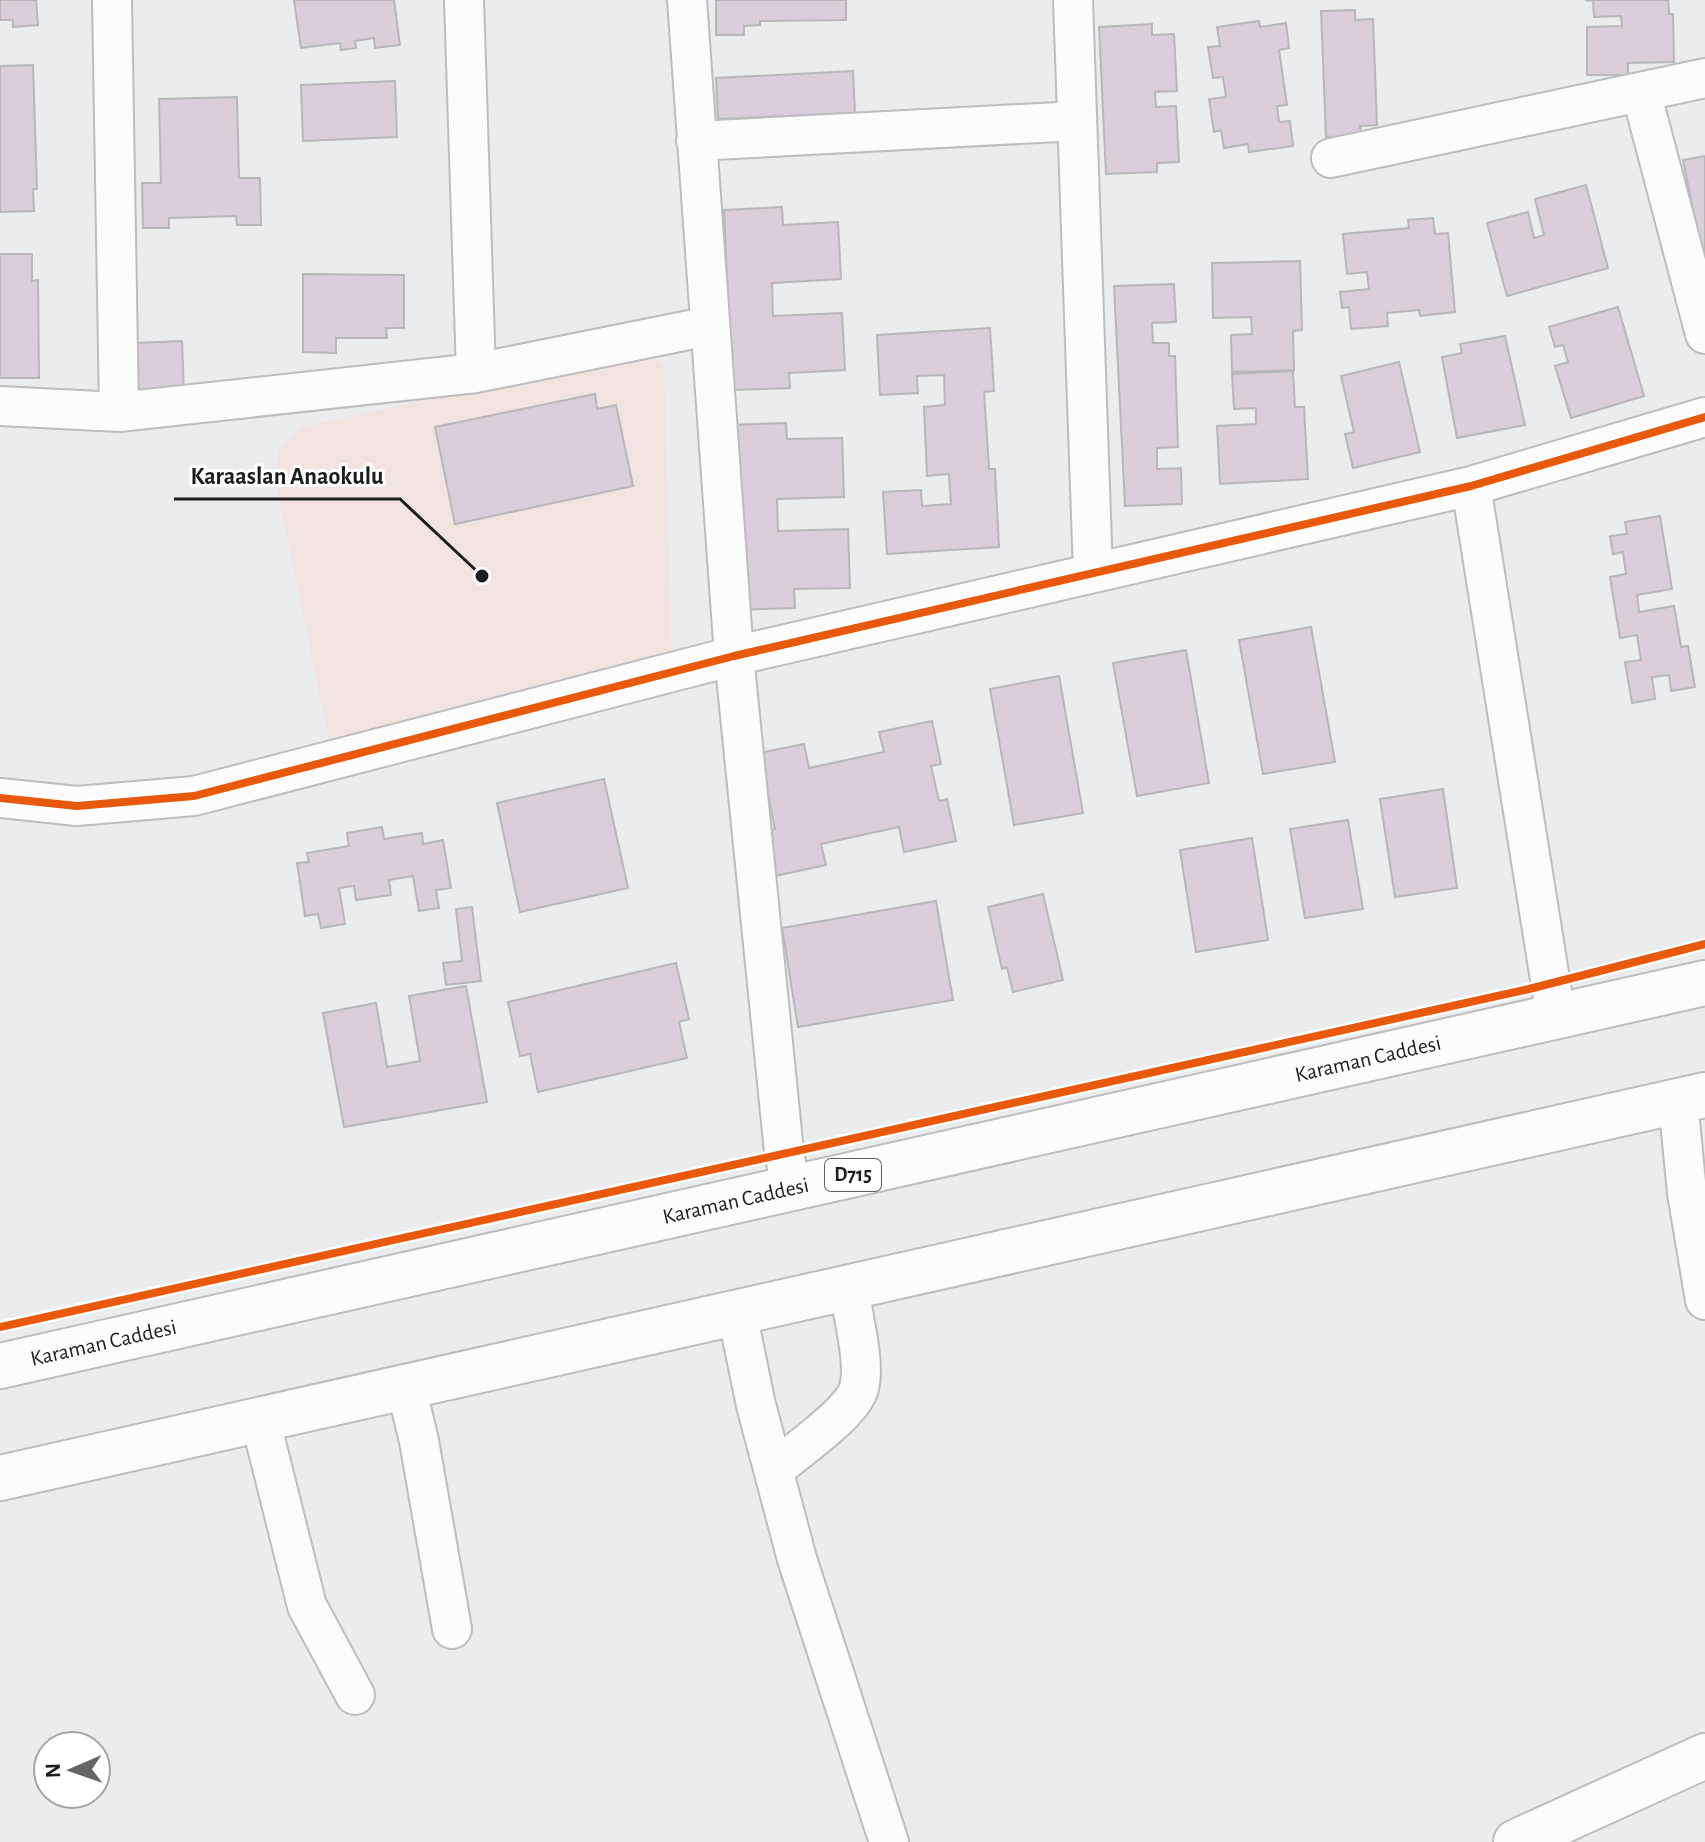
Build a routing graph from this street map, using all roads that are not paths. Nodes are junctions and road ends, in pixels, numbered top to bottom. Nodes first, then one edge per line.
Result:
1 (112, 0) edge
2 (464, 0) edge
3 (687, 0) edge
4 (1073, 0) edge
5 (1705, 78) edge
6 (1641, 92) junction
7 (1077, 121) junction
8 (696, 141) junction
9 (1331, 158) dead end
10 (709, 326) junction
11 (1705, 334) edge
12 (476, 373) junction
13 (0, 406) edge
14 (119, 412) junction
15 (1705, 417) edge
16 (1471, 486) junction
17 (1093, 573) junction
18 (734, 656) junction
19 (0, 798) edge
20 (1705, 983) edge
21 (1556, 1017) junction
22 (1692, 1098) edge
23 (791, 1189) junction
24 (849, 1288) junction
25 (1705, 1300) edge
26 (737, 1313) junction
27 (0, 1366) edge
28 (406, 1387) junction
29 (260, 1419) junction
30 (774, 1470) junction
31 (0, 1478) edge
32 (452, 1629) dead end
33 (355, 1695) dead end
34 (1704, 1759) edge
35 (889, 1842) edge
36 (1516, 1842) edge

1 - 14 street
2 - 12 street
3 - 8 street
4 - 7 street
5 - 6 street
6 - 9 street
6 - 11 street
7 - 8 street
7 - 17 street
8 - 10 street
10 - 12 street
10 - 18 street
12 - 14 street
13 - 14 street
15 - 16 street
16 - 17 street
16 - 21 street
17 - 18 street
18 - 19 street
18 - 23 street
20 - 21 main road, Karaman Caddesi / D715
21 - 23 main road, Karaman Caddesi / D715
22 - 24 main road
22 - 25 street
23 - 27 main road, Karaman Caddesi / D715
24 - 26 main road
24 - 30 street
26 - 28 main road
26 - 30 street
28 - 29 main road
28 - 32 street
29 - 31 main road
29 - 33 street
30 - 35 street
34 - 36 main road

